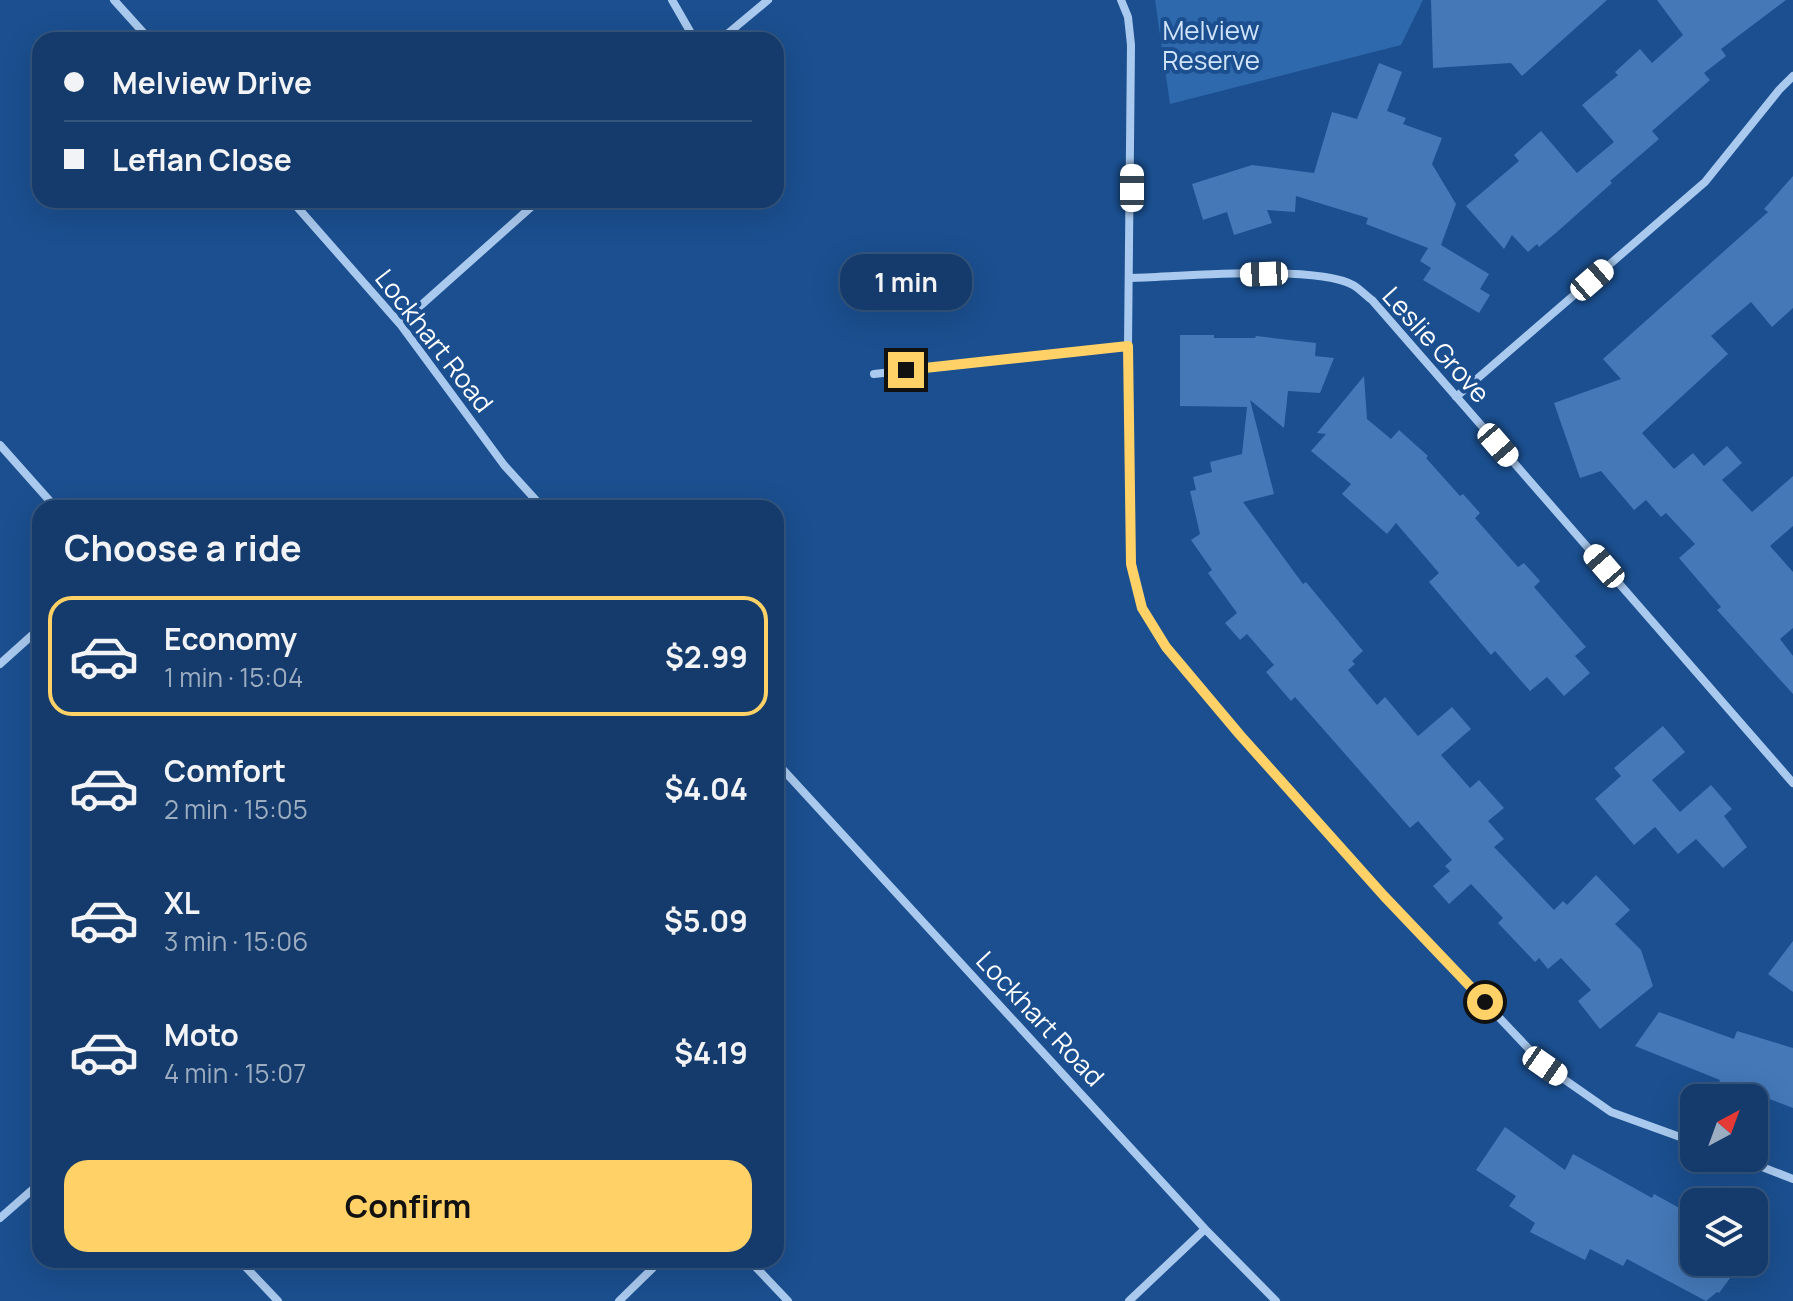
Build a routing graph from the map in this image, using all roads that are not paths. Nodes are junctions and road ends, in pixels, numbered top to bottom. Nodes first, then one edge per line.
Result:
1 (114, 0) edge
2 (672, 0) edge
3 (768, 0) edge
4 (1121, 0) edge
5 (143, 32) edge
6 (690, 32) edge
7 (730, 32) edge
8 (1793, 76) edge
9 (298, 208) edge
10 (530, 208) edge
11 (1131, 278) junction
12 (400, 324) junction
13 (1128, 346) junction
14 (874, 374) dead end
15 (1456, 397) junction
16 (0, 445) edge
17 (49, 500) edge
18 (536, 500) edge
19 (32, 635) edge
20 (0, 664) edge
21 (784, 771) edge
22 (1793, 783) edge
23 (1680, 1137) edge
24 (1768, 1169) edge
25 (1793, 1179) edge
26 (32, 1190) edge
27 (0, 1218) edge
28 (1205, 1229) junction
29 (247, 1268) edge
30 (653, 1268) edge
31 (757, 1268) edge
32 (278, 1301) edge
33 (619, 1301) edge
34 (788, 1301) edge
35 (1129, 1301) edge
36 (1276, 1301) edge

1 - 5 street
2 - 6 street
3 - 7 street
4 - 11 street
8 - 15 street
9 - 12 street, Lockhart Road
10 - 12 street
11 - 13 street
11 - 15 street, Leslie Grove
12 - 18 street, Lockhart Road
13 - 14 street
13 - 23 street
15 - 22 street, Leslie Grove
16 - 17 street
19 - 20 street
21 - 28 street, Lockhart Road
24 - 25 street
26 - 27 street
28 - 35 street
28 - 36 street, Lockhart Road
29 - 32 street
30 - 33 street
31 - 34 street

